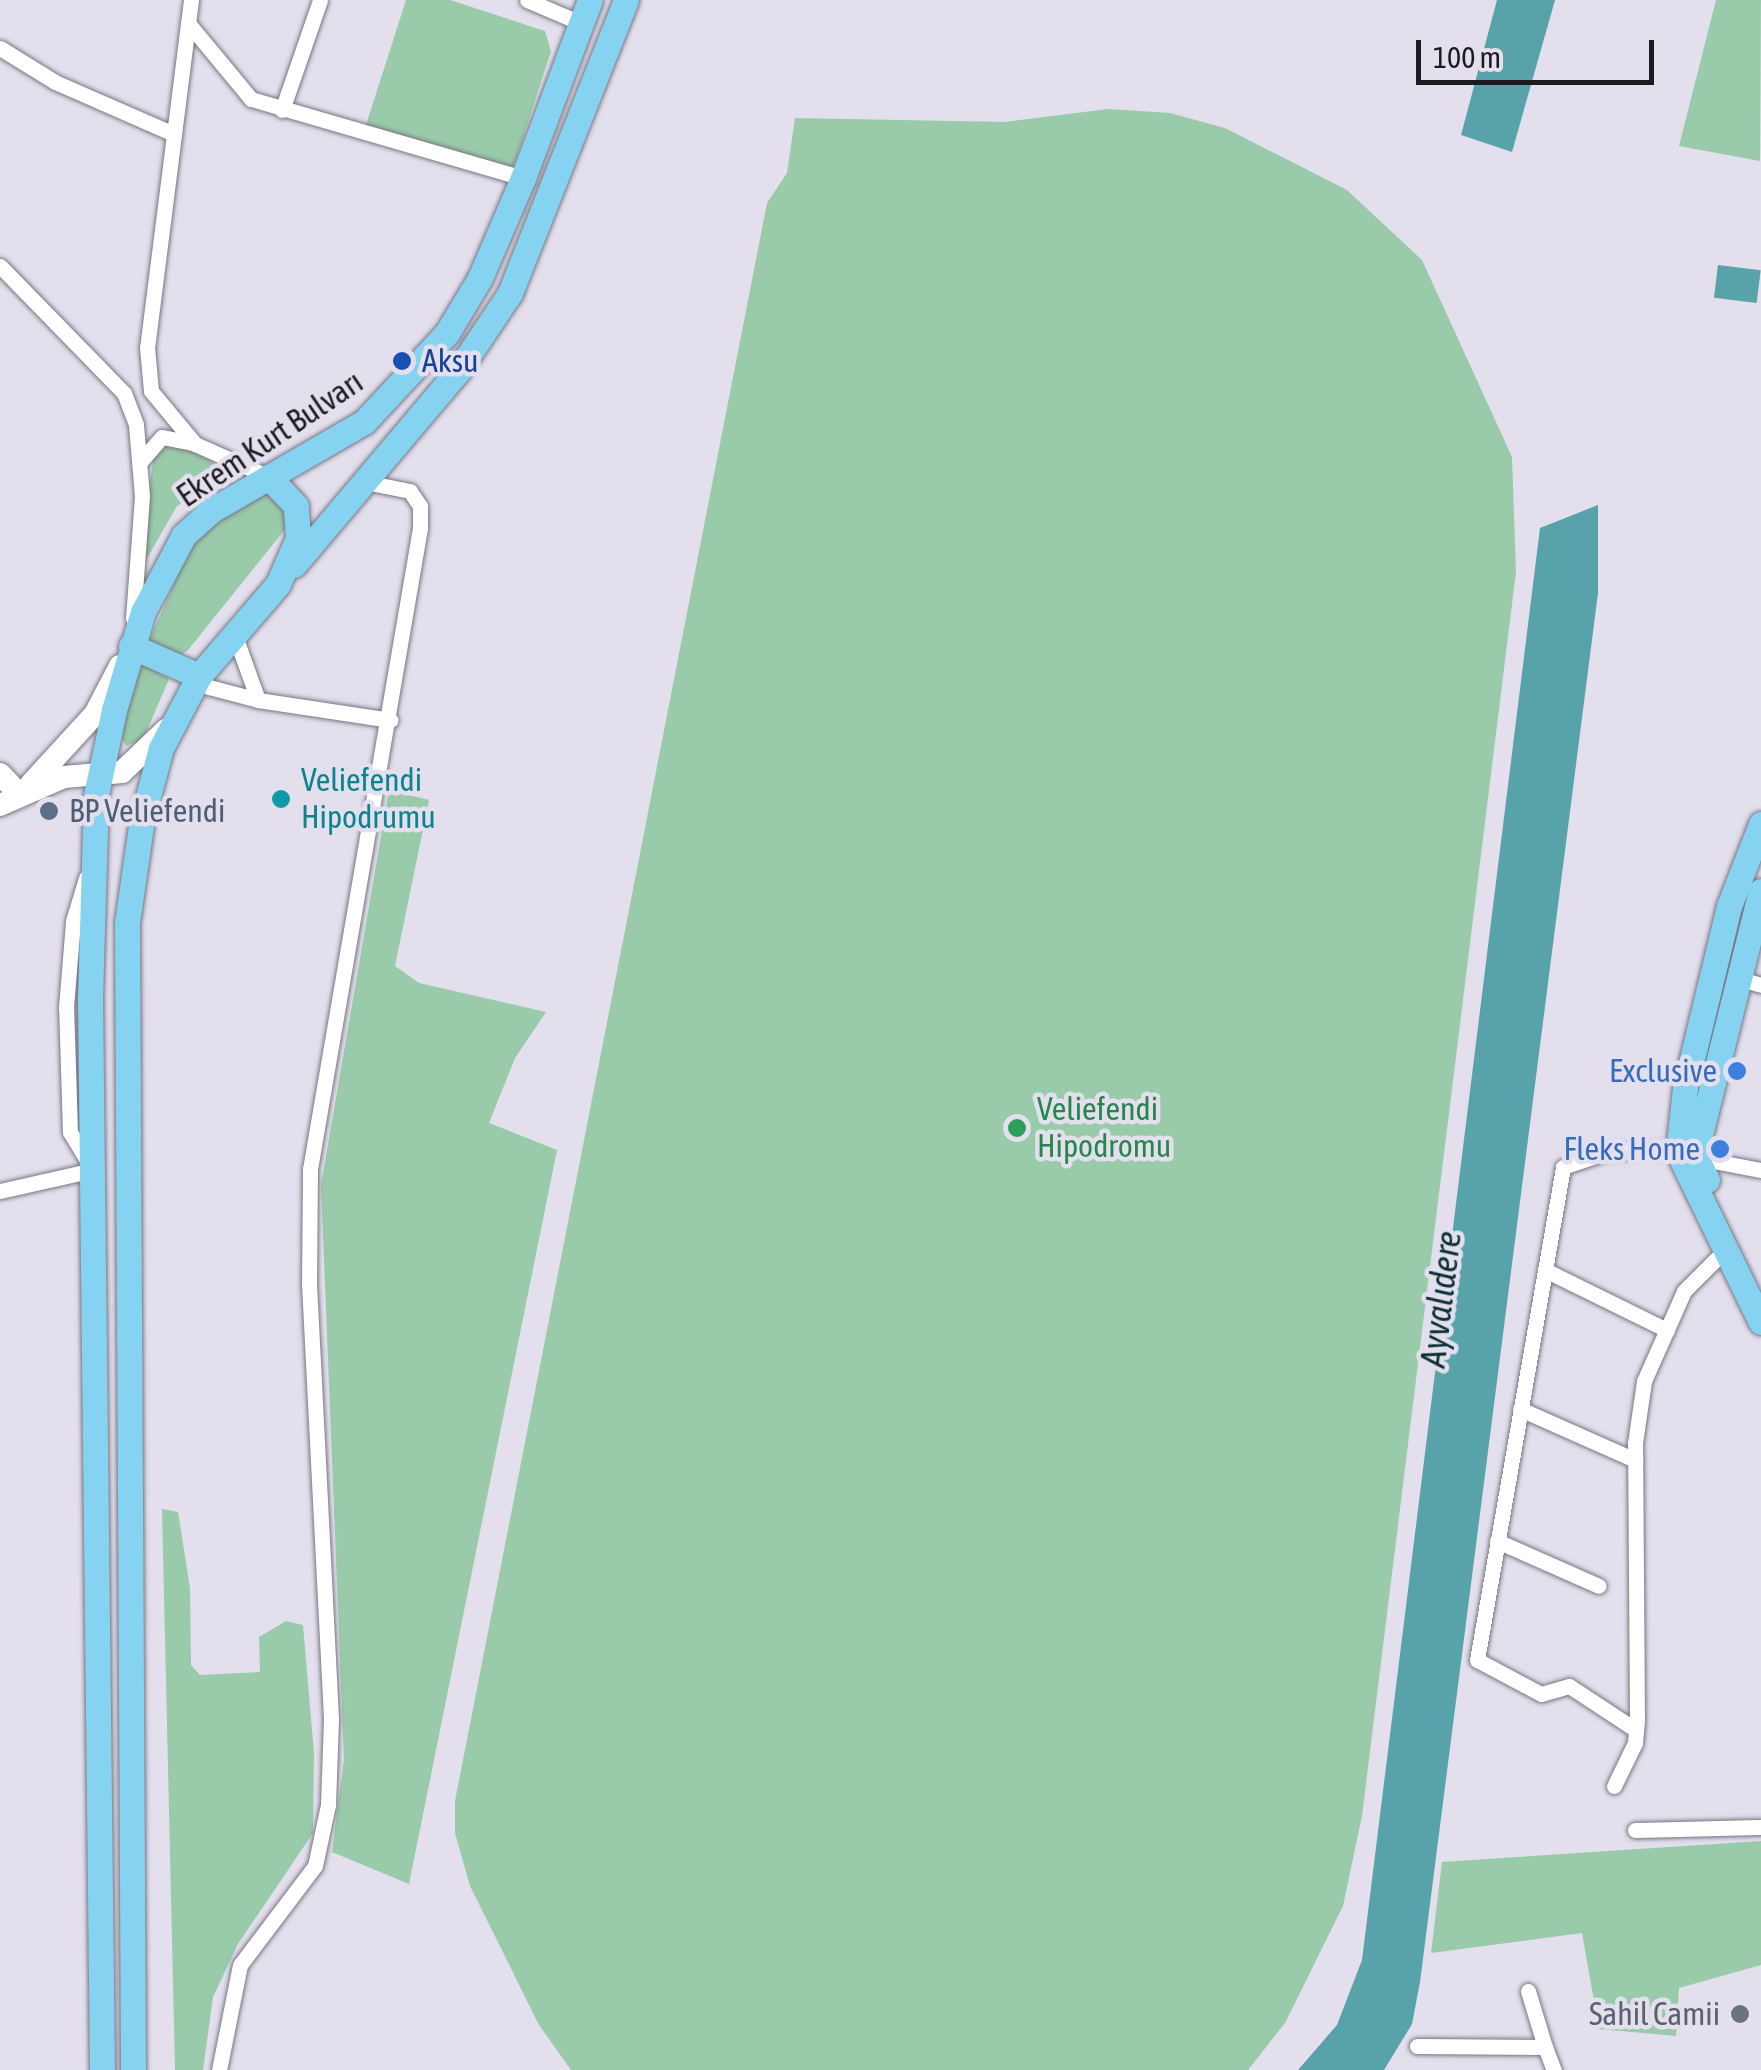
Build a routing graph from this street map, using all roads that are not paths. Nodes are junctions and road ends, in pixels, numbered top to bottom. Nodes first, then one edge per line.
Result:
1 (192, 0) edge
2 (320, 0) edge
3 (527, 0) edge
4 (626, 0) edge
5 (585, 12) edge
6 (188, 23) junction
7 (0, 48) edge
8 (282, 110) junction
9 (174, 134) junction
10 (523, 178) junction
11 (0, 266) edge
12 (150, 391) junction
13 (124, 393) junction
14 (195, 444) junction
15 (140, 462) junction
16 (269, 476) junction
17 (365, 482) junction
18 (278, 584) junction
19 (235, 636) junction
20 (131, 646) junction
21 (199, 676) junction
22 (258, 700) junction
23 (390, 720) junction
24 (174, 722) junction
25 (0, 774) edge
26 (99, 776) junction
27 (10, 800) edge
28 (1761, 824) edge
29 (1754, 884) edge
30 (1749, 982) edge
31 (1687, 1154) junction
32 (93, 1170) junction
33 (1761, 1170) edge
34 (0, 1191) edge
35 (1725, 1250) junction
36 (1545, 1270) junction
37 (1761, 1287) edge
38 (1761, 1322) edge
39 (1667, 1330) junction
40 (1520, 1409) junction
41 (1635, 1460) junction
42 (1498, 1542) junction
43 (1599, 1586) dead end
44 (1636, 1730) junction
45 (1614, 1786) dead end
46 (1761, 1827) edge
47 (1634, 1830) dead end
48 (1528, 1990) dead end
49 (1417, 2046) dead end
50 (1545, 2048) junction
51 (102, 2070) edge
52 (133, 2070) edge
53 (219, 2070) edge
54 (1554, 2070) edge

1 - 6 street
2 - 8 street
3 - 5 street
4 - 17 main road
5 - 10 main road, Ekrem Kurt Bulvarı
6 - 8 street
6 - 9 street
7 - 9 street
8 - 10 street
9 - 12 street
10 - 16 main road, Ekrem Kurt Bulvarı
11 - 13 street
12 - 13 street
12 - 14 street
13 - 15 street
14 - 15 street
14 - 16 street
15 - 20 street
16 - 18 main road
16 - 20 main road, Ekrem Kurt Bulvarı
17 - 18 main road
17 - 23 street
18 - 19 main road
19 - 21 main road
19 - 22 street
20 - 21 main road
20 - 26 main road, Ekrem Kurt Bulvarı
20 - 27 street
21 - 22 street
21 - 24 main road
22 - 23 street
23 - 53 street
24 - 26 street
24 - 52 main road
25 - 27 street
26 - 27 street
26 - 32 main road, Ekrem Kurt Bulvarı
28 - 29 main road
29 - 30 main road
29 - 31 main road
30 - 31 main road
31 - 33 street
31 - 35 main road
31 - 36 street
31 - 37 main road
32 - 34 street
32 - 51 main road, Ekrem Kurt Bulvarı
35 - 38 main road
35 - 39 street
36 - 39 street
36 - 40 street
39 - 41 street
40 - 41 street
40 - 42 street
41 - 44 street
42 - 43 street
42 - 44 street
44 - 45 street
46 - 47 street
48 - 50 street
49 - 50 street
50 - 54 street

